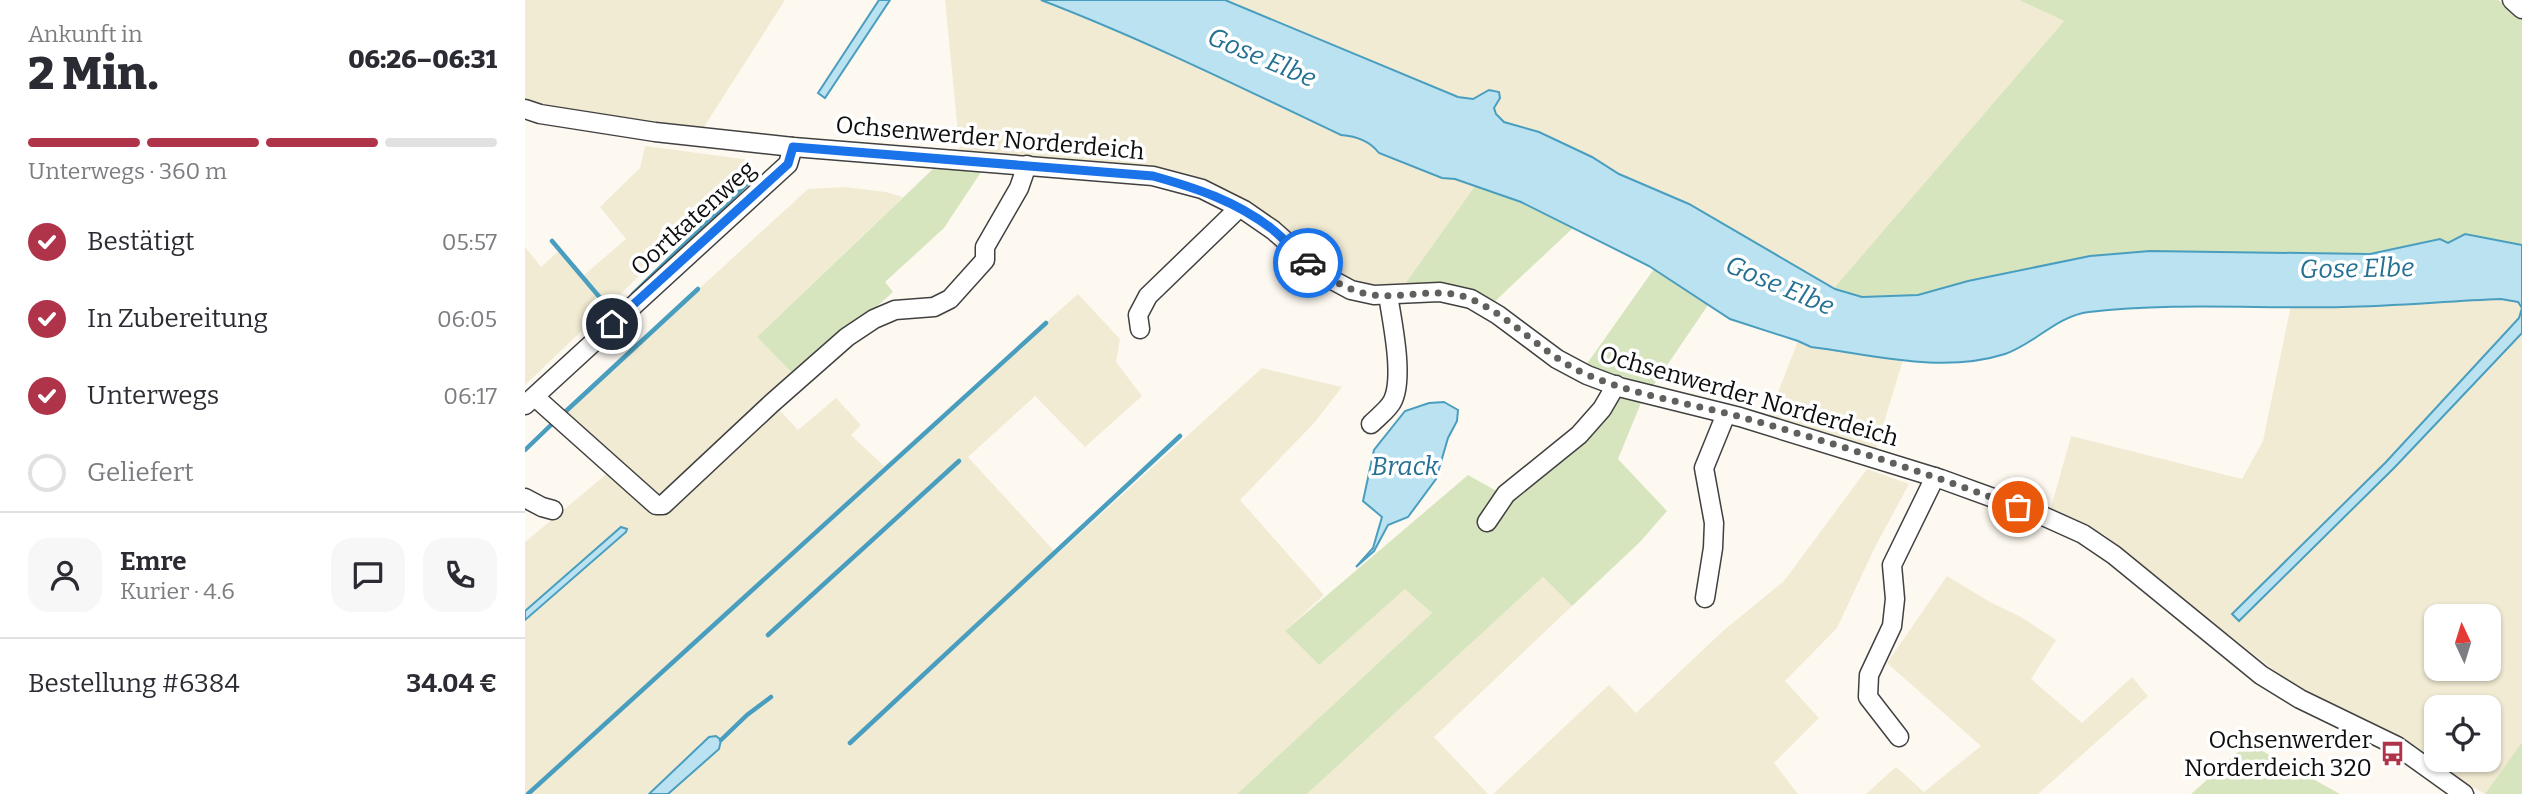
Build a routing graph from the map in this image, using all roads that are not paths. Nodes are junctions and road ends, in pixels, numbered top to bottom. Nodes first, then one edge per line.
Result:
1 (2512, 0) edge
2 (2522, 9) edge
3 (525, 109) edge
4 (793, 147) junction
5 (1027, 165) junction
6 (1240, 208) junction
7 (1388, 295) junction
8 (1140, 329) dead end
9 (1616, 385) junction
10 (530, 401) edge
11 (1726, 414) junction
12 (1371, 424) dead end
13 (1935, 477) junction
14 (525, 498) edge
15 (553, 510) dead end
16 (1487, 522) dead end
17 (1705, 598) dead end
18 (1899, 737) dead end
19 (2464, 794) edge

1 - 2 street
3 - 4 street, Ochsenwerder Norderdeich
4 - 5 street, Ochsenwerder Norderdeich
4 - 10 street, Oortkatenweg
5 - 6 street, Ochsenwerder Norderdeich
5 - 10 street
6 - 7 street, Ochsenwerder Norderdeich
6 - 8 street
7 - 9 street, Ochsenwerder Norderdeich
7 - 12 street
9 - 11 street, Ochsenwerder Norderdeich
9 - 16 street
11 - 13 street, Ochsenwerder Norderdeich
11 - 17 street
13 - 18 street
13 - 19 street, Ochsenwerder Norderdeich
14 - 15 street

